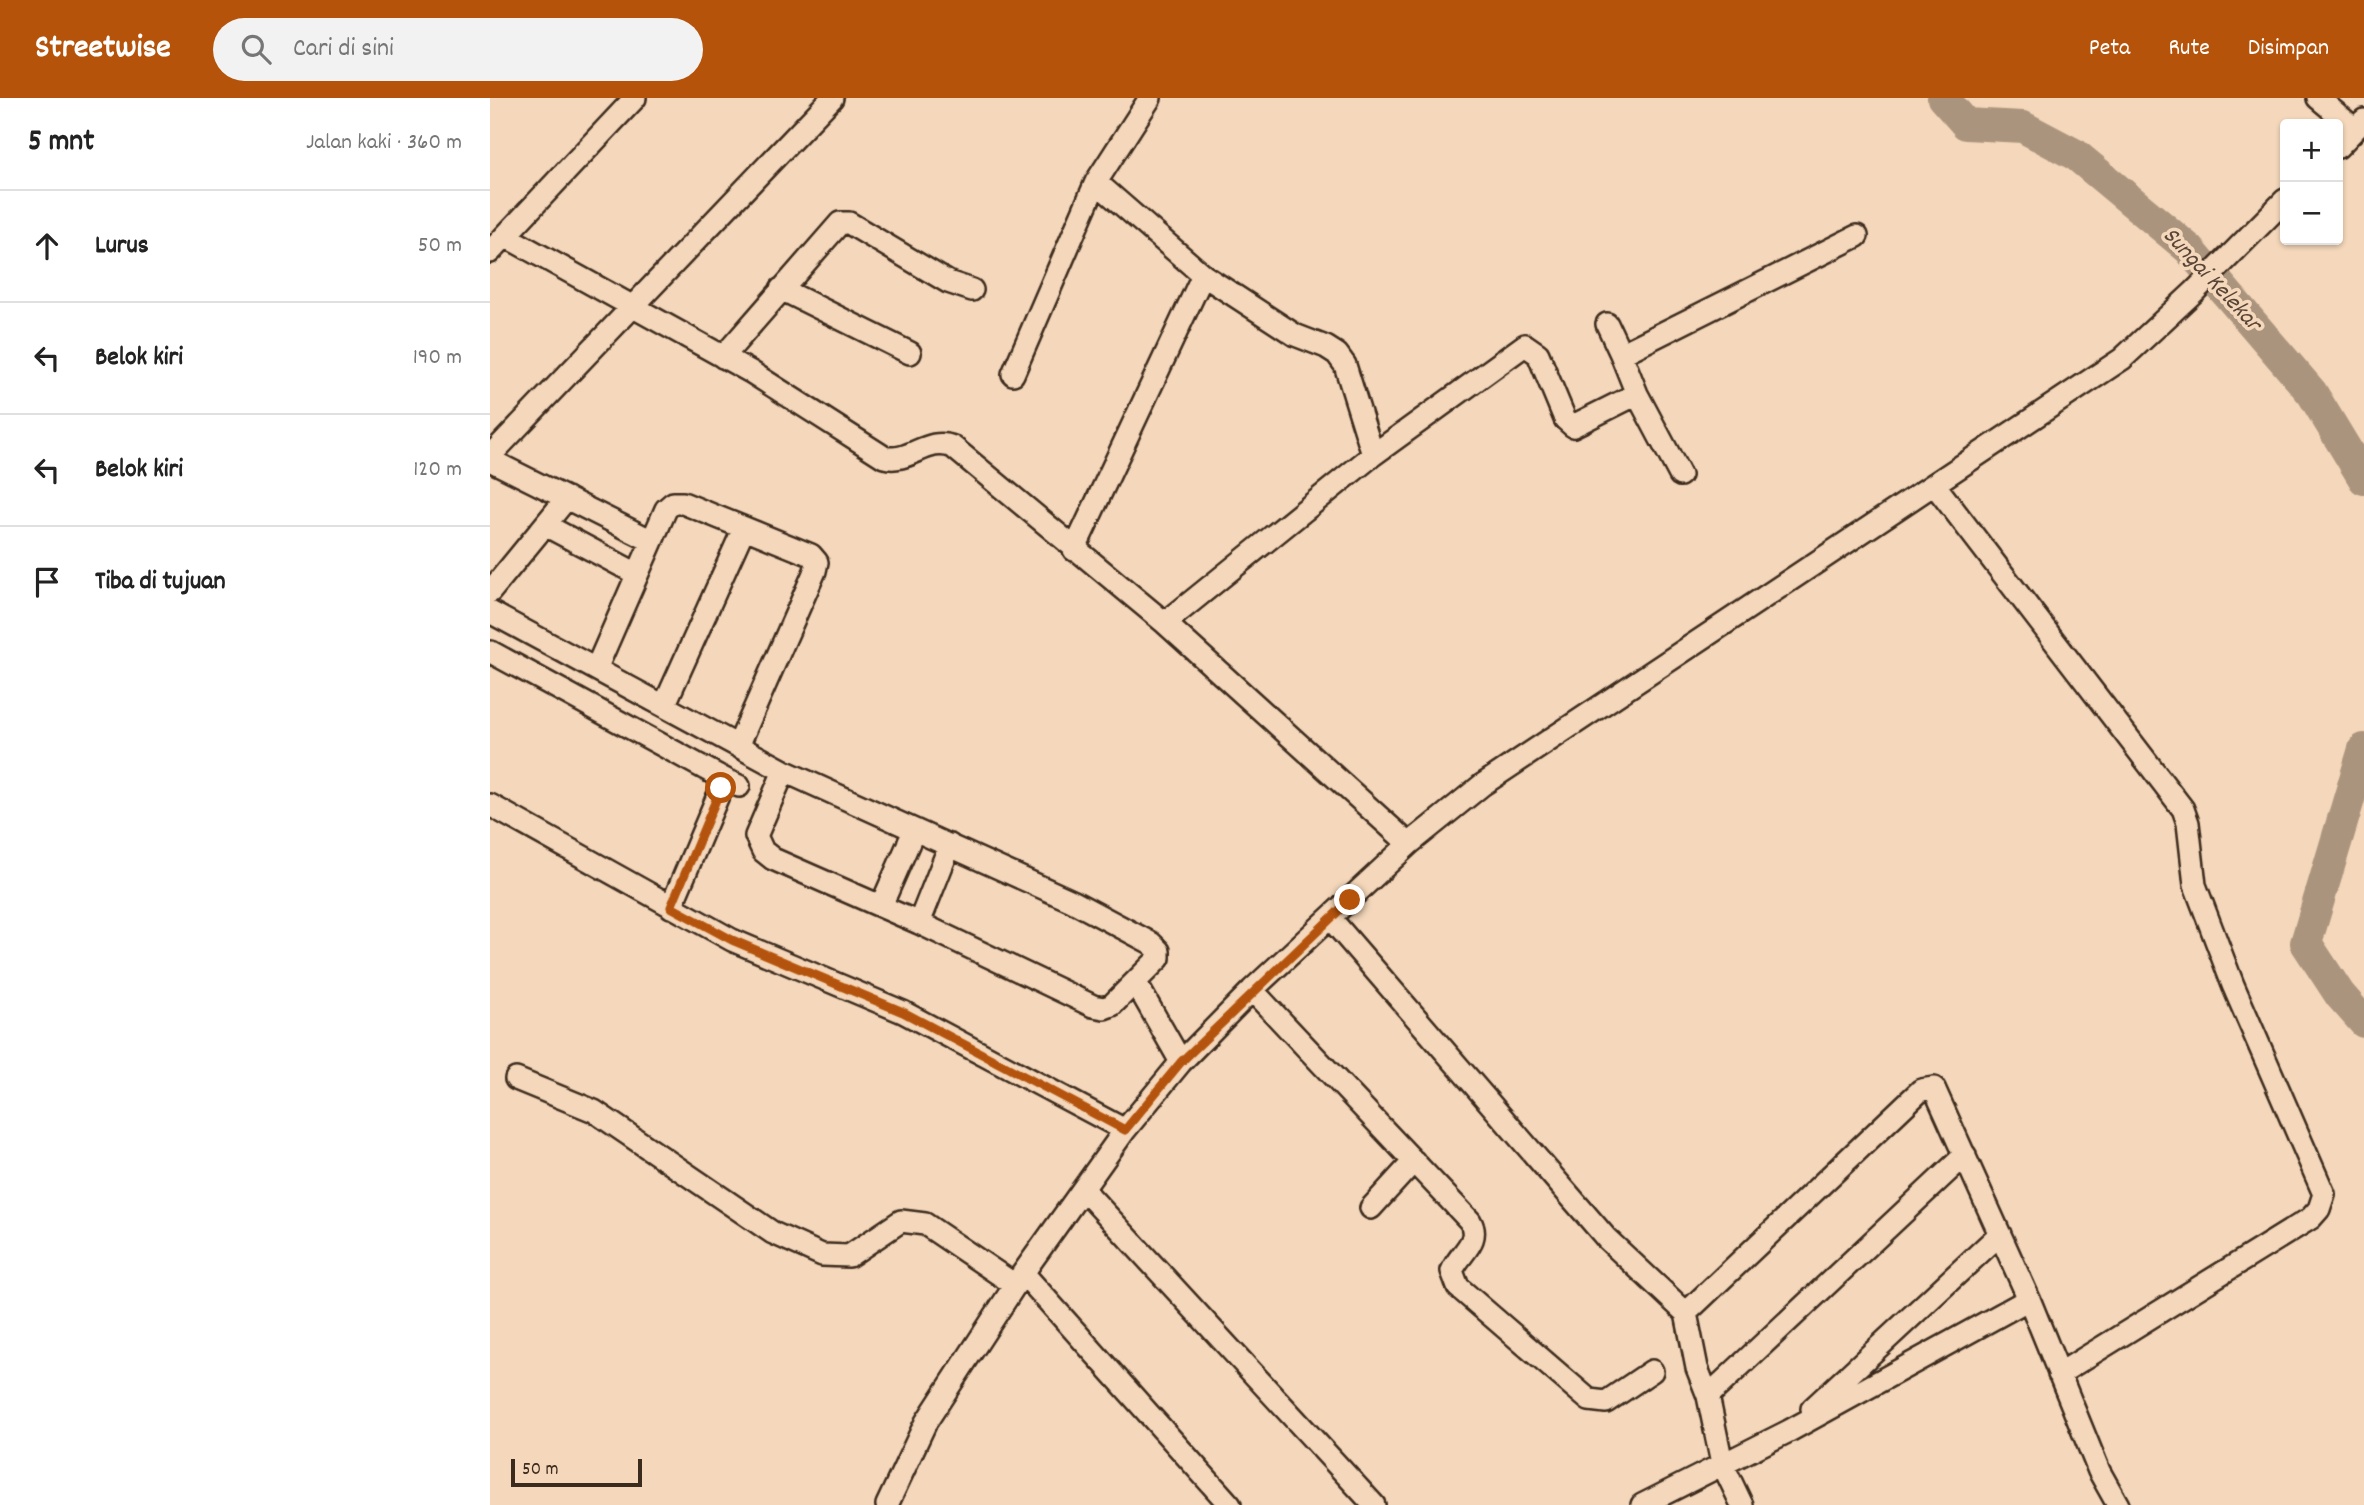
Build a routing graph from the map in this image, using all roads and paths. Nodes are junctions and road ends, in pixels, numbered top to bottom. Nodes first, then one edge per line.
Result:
1 (635, 98) edge
2 (832, 98) edge
3 (1150, 98) edge
4 (2318, 98) edge
5 (2360, 125) edge
6 (2343, 142) edge
7 (1096, 182) junction
8 (2280, 205) edge
9 (505, 236) junction
10 (1857, 236) dead end
11 (490, 252) edge
12 (1203, 275) junction
13 (781, 289) junction
14 (972, 290) dead end
15 (630, 306) junction
16 (1607, 324) dead end
17 (911, 353) dead end
18 (1621, 354) junction
19 (723, 357) junction
20 (1013, 374) dead end
21 (1637, 394) junction
22 (1373, 455) junction
23 (490, 458) edge
24 (1680, 475) dead end
25 (1934, 484) junction
26 (567, 498) junction
27 (545, 525) junction
28 (744, 528) junction
29 (652, 541) junction
30 (1074, 550) junction
31 (637, 574) junction
32 (490, 592) edge
33 (490, 612) edge
34 (1165, 623) junction
35 (491, 652) edge
36 (596, 669) junction
37 (664, 706) junction
38 (738, 746) junction
39 (784, 771) junction
40 (490, 805) edge
41 (914, 831) junction
42 (1409, 844) junction
43 (950, 845) junction
44 (881, 906) junction
45 (671, 907) junction
46 (1330, 918) junction
47 (919, 923) junction
48 (1136, 983) junction
49 (1252, 990) junction
50 (1181, 1062) junction
51 (516, 1079) dead end
52 (1125, 1130) junction
53 (1965, 1155) junction
54 (1414, 1161) junction
55 (1083, 1189) junction
56 (1371, 1208) dead end
57 (2000, 1234) junction
58 (1019, 1279) junction
59 (2029, 1299) junction
60 (1686, 1313) junction
61 (1652, 1371) dead end
62 (2059, 1374) junction
63 (1709, 1396) junction
64 (1789, 1431) junction
65 (1722, 1464) junction
66 (1740, 1504) edge
67 (887, 1505) edge
68 (1230, 1505) edge
69 (1374, 1505) edge
70 (1642, 1505) edge
71 (2118, 1505) edge

1 - 9 street
2 - 15 street
3 - 7 street
4 - 5 street
5 - 6 street
7 - 12 street
7 - 20 street
8 - 25 street
9 - 11 street
9 - 15 street
10 - 18 street
12 - 22 street
12 - 30 street
13 - 14 street
13 - 17 street
13 - 19 street
15 - 19 street
15 - 23 street
16 - 18 street
18 - 21 street
19 - 30 street
21 - 22 street
21 - 24 street
22 - 34 street
23 - 26 street
25 - 42 street
25 - 62 street
26 - 27 street
26 - 29 street
27 - 31 street
27 - 32 street
28 - 29 street
28 - 37 street
28 - 38 street
29 - 31 street
30 - 34 street
31 - 36 street
33 - 36 street
34 - 42 street
35 - 45 street
36 - 37 street
37 - 38 street
38 - 39 street
39 - 41 street
39 - 44 street
40 - 45 street
41 - 43 street
41 - 44 street
42 - 46 street
43 - 47 street
43 - 48 street
44 - 47 street
45 - 52 street
46 - 49 street
46 - 60 street
47 - 48 street
48 - 50 street
49 - 50 street
49 - 54 street
50 - 52 street
51 - 58 street
52 - 55 street
53 - 57 street
53 - 60 street
53 - 63 street
54 - 56 street
54 - 61 street
55 - 58 street
55 - 69 street
57 - 59 street
57 - 64 street
58 - 67 street
58 - 68 street
59 - 62 street
59 - 64 street
60 - 63 street
62 - 71 street
63 - 65 street
64 - 65 street
65 - 66 street
65 - 70 street

